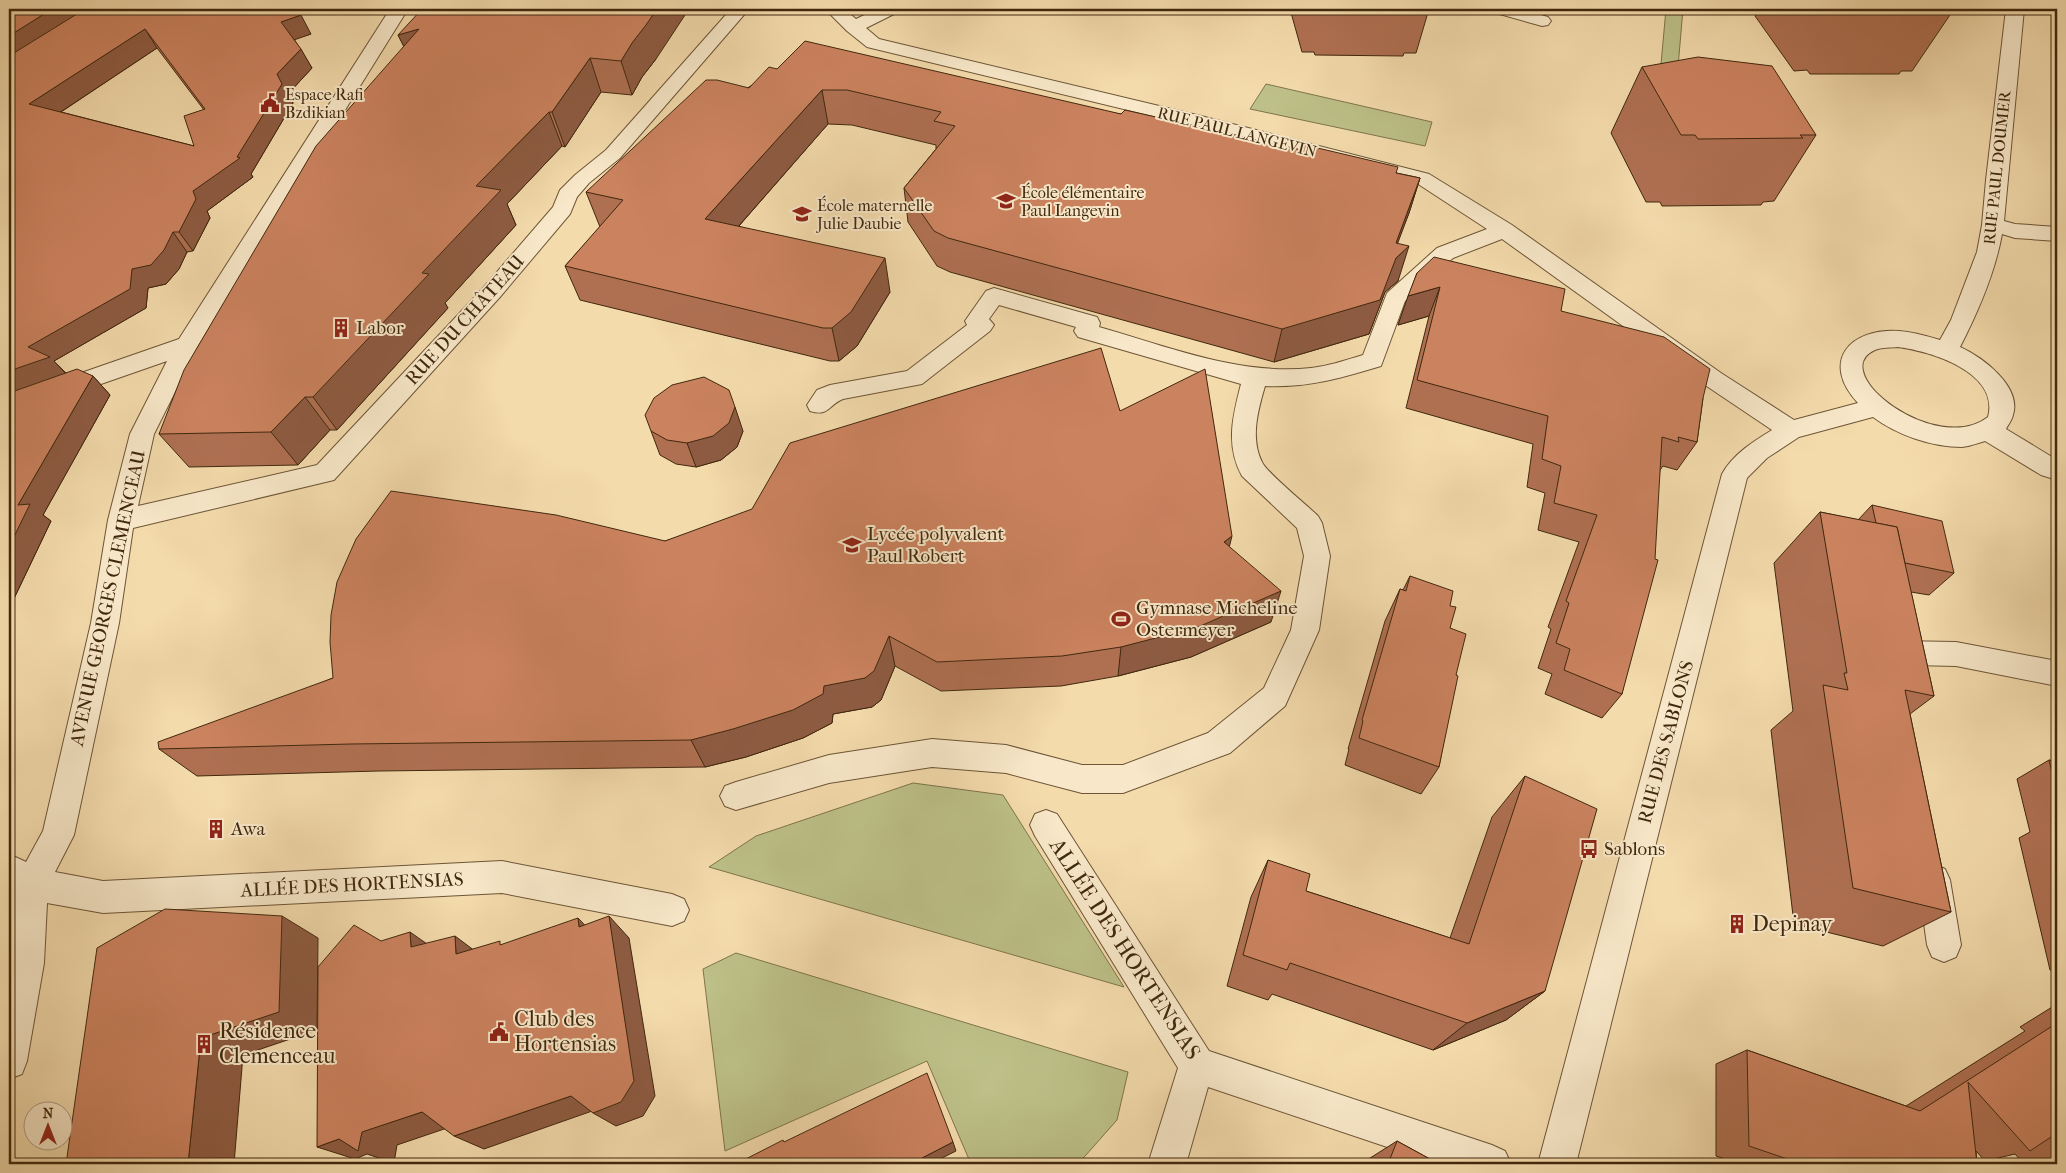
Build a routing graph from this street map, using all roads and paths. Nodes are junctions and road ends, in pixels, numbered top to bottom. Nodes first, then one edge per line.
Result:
1 (740, 9) edge
2 (834, 9) edge
3 (890, 9) edge
4 (1502, 9) edge
5 (2015, 9) edge
6 (391, 12) edge
7 (1542, 21) dead end
8 (853, 27) junction
9 (1993, 224) junction
10 (1504, 230) junction
11 (2057, 234) edge
12 (187, 345) junction
13 (1947, 350) junction
14 (1255, 377) junction
15 (818, 405) dead end
16 (9, 407) edge
17 (1875, 407) junction
18 (1791, 430) junction
19 (1989, 431) junction
20 (2057, 470) edge
21 (121, 520) junction
22 (2057, 674) edge
23 (1904, 692) edge
24 (736, 796) dead end
25 (1046, 825) dead end
26 (1930, 857) edge
27 (16, 881) edge
28 (672, 910) dead end
29 (1944, 945) edge
30 (9, 1061) edge
31 (1197, 1065) junction
32 (1167, 1164) edge
33 (1492, 1164) edge
34 (1557, 1164) edge

1 - 21 street, RUE DU CHÂTEAU
2 - 8 street, RUE PAUL LANGEVIN
3 - 8 street
4 - 7 street
5 - 9 street, RUE PAUL DOUMER
6 - 12 street, AVENUE GEORGES CLEMENCEAU
8 - 10 street, RUE PAUL LANGEVIN
9 - 11 street
9 - 13 street, RUE PAUL DOUMER
10 - 14 street
10 - 18 street, RUE PAUL LANGEVIN
12 - 16 street
12 - 21 street, AVENUE GEORGES CLEMENCEAU
13 - 17 street
13 - 19 street
14 - 15 street
14 - 24 street
17 - 18 street, RUE DES SABLONS
17 - 19 street
18 - 34 street, RUE DES SABLONS
19 - 20 street
21 - 27 street, AVENUE GEORGES CLEMENCEAU
22 - 23 street
25 - 31 street, ALLÉE DES HORTENSIAS
26 - 29 street
27 - 28 street, ALLÉE DES HORTENSIAS
27 - 30 street, AVENUE GEORGES CLEMENCEAU
31 - 32 street
31 - 33 street, ALLÉE DES HORTENSIAS

